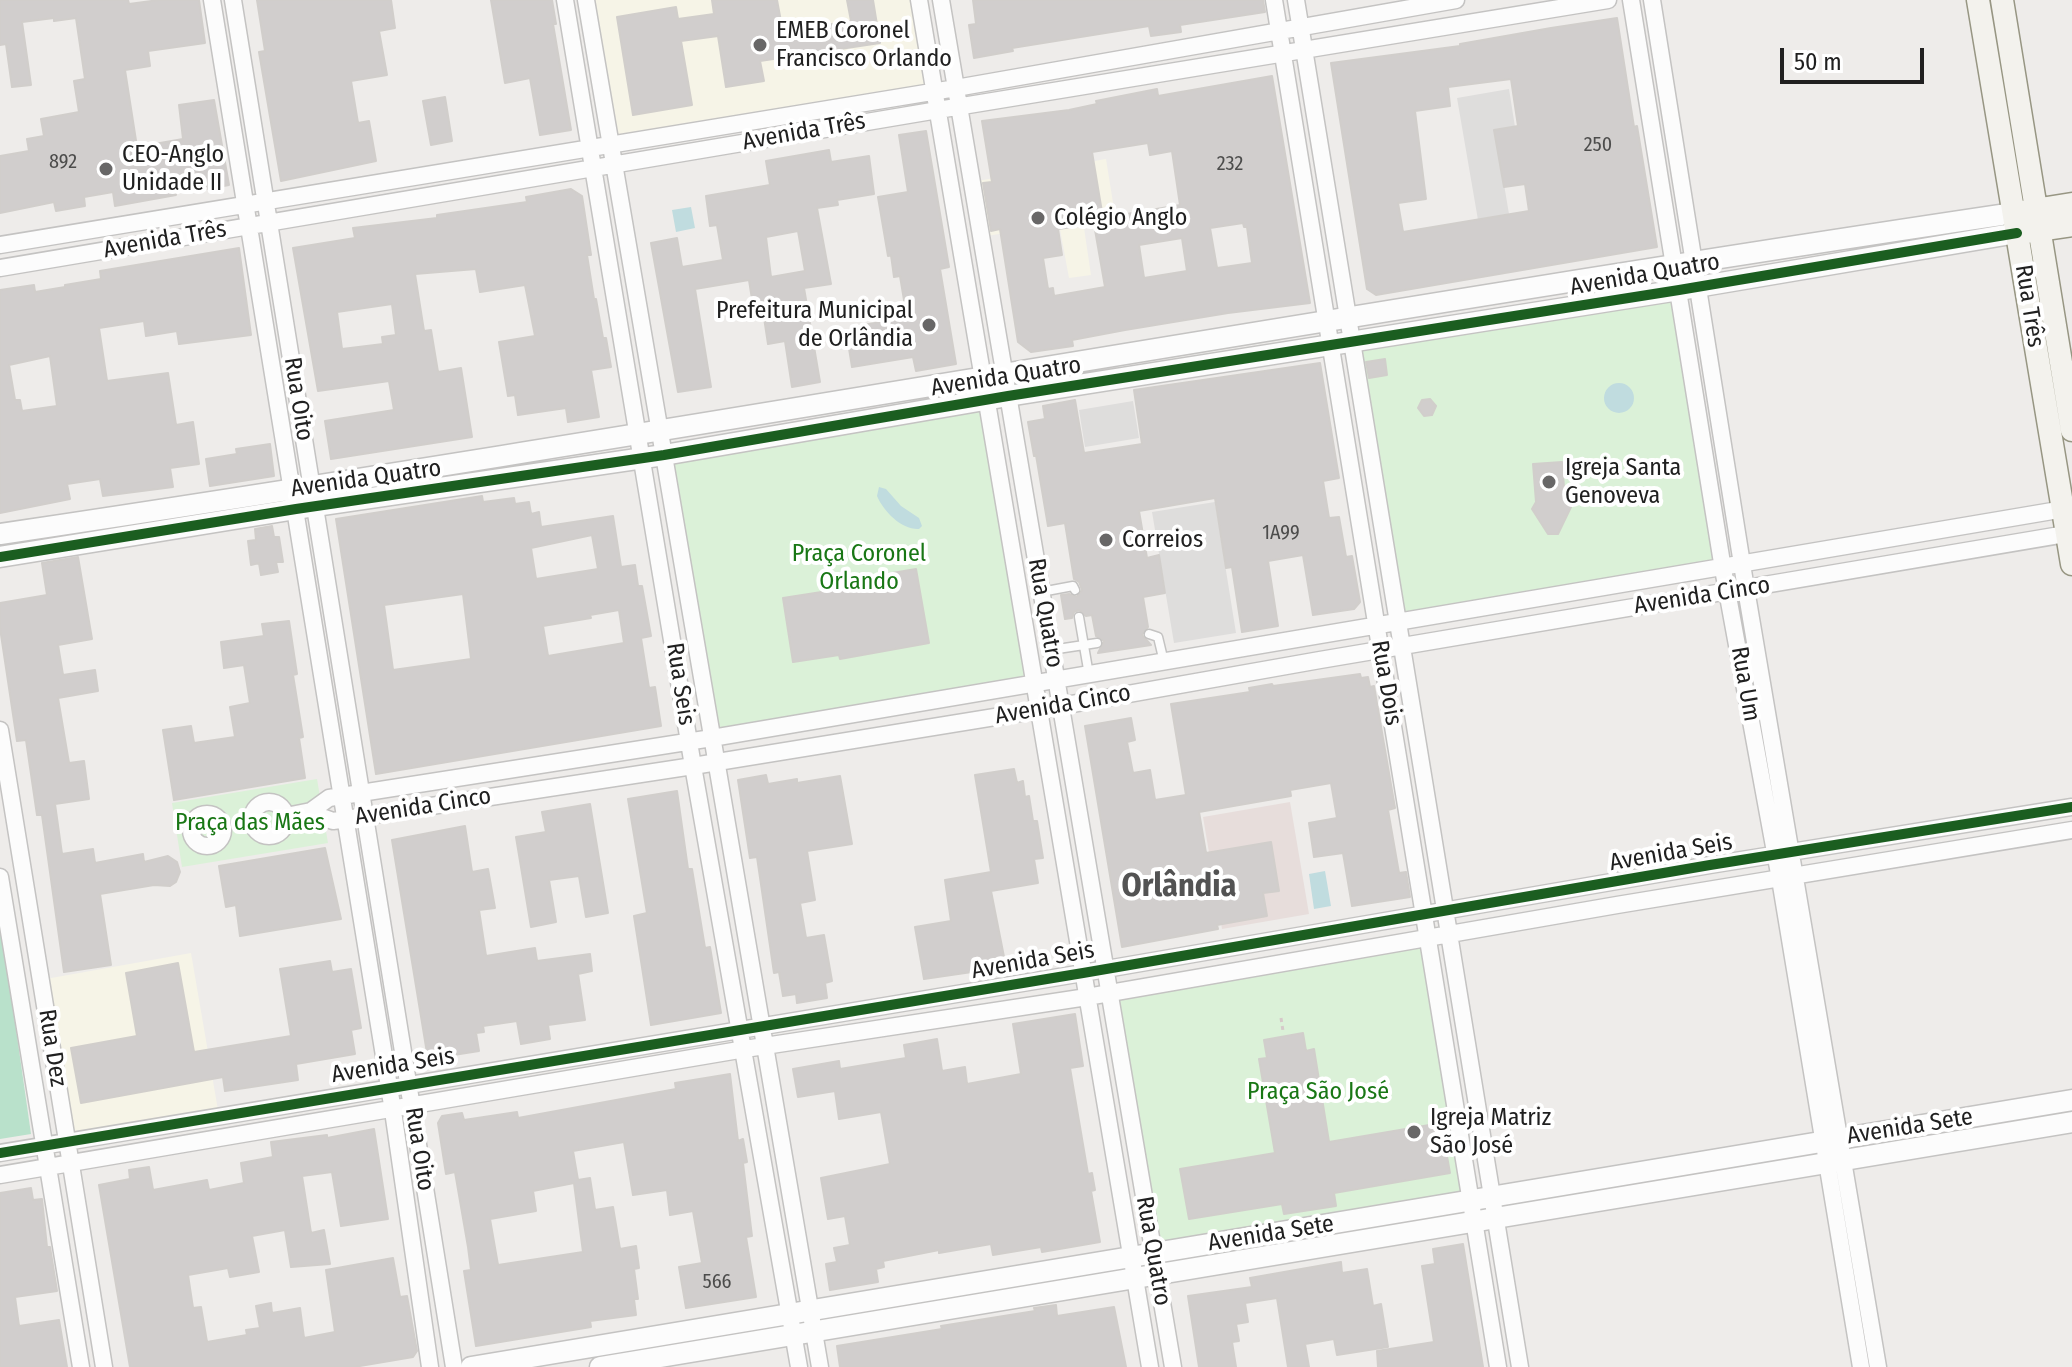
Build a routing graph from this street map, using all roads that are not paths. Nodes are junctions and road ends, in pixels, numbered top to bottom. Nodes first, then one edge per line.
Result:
1 (212, 0) edge
2 (233, 0) edge
3 (565, 0) edge
4 (586, 0) edge
5 (919, 0) edge
6 (941, 0) edge
7 (1274, 0) edge
8 (1296, 0) edge
9 (1456, 0) edge
10 (1608, 0) edge
11 (1631, 0) edge
12 (1652, 0) edge
13 (1978, 0) edge
14 (2002, 0) edge
15 (1300, 26) junction
16 (1279, 29) junction
17 (1304, 50) junction
18 (1283, 54) junction
19 (956, 88) junction
20 (935, 90) junction
21 (959, 107) junction
22 (938, 110) junction
23 (611, 144) junction
24 (591, 147) junction
25 (615, 165) junction
26 (594, 168) junction
27 (267, 202) junction
28 (2072, 204) edge
29 (246, 206) junction
30 (270, 222) junction
31 (2026, 222) junction
32 (250, 225) junction
33 (2072, 225) edge
34 (0, 245) edge
35 (1685, 263) junction
36 (0, 268) edge
37 (1689, 288) junction
38 (1338, 320) junction
39 (1353, 343) junction
40 (1331, 346) junction
41 (1004, 373) junction
42 (982, 377) junction
43 (1008, 396) junction
44 (985, 400) junction
45 (2072, 430) edge
46 (660, 431) junction
47 (639, 434) junction
48 (664, 455) junction
49 (643, 458) junction
50 (304, 498) junction
51 (2068, 509) edge
52 (0, 534) edge
53 (2070, 534) edge
54 (0, 557) edge
55 (2072, 564) edge
56 (1742, 565) junction
57 (1723, 569) junction
58 (1746, 589) junction
59 (1075, 590) dead end
60 (1041, 592) junction
61 (1728, 592) junction
62 (1079, 617) dead end
63 (1398, 623) junction
64 (1376, 627) junction
65 (1149, 634) dead end
66 (1097, 643) dead end
67 (1084, 644) junction
68 (1402, 646) junction
69 (1051, 650) junction
70 (1381, 650) junction
71 (1165, 663) junction
72 (1089, 675) junction
73 (1056, 681) junction
74 (1033, 685) junction
75 (1060, 706) junction
76 (1038, 710) junction
77 (0, 730) edge
78 (712, 738) junction
79 (689, 742) junction
80 (716, 762) junction
81 (693, 766) junction
82 (362, 793) junction
83 (341, 796) junction
84 (2072, 807) edge
85 (308, 812) junction
86 (286, 816) junction
87 (365, 816) junction
88 (345, 819) junction
89 (253, 822) junction
90 (223, 827) dead end
91 (2072, 830) edge
92 (1784, 854) junction
93 (0, 877) edge
94 (1788, 878) junction
95 (1445, 911) junction
96 (1424, 915) junction
97 (1450, 935) junction
98 (1428, 939) junction
99 (1104, 969) junction
100 (1083, 973) junction
101 (1108, 993) junction
102 (1087, 997) junction
103 (762, 1026) junction
104 (741, 1029) junction
105 (765, 1046) junction
106 (745, 1049) junction
107 (409, 1083) junction
108 (389, 1087) junction
109 (2072, 1100) edge
110 (413, 1107) junction
111 (393, 1111) junction
112 (2072, 1122) edge
113 (1831, 1140) junction
114 (67, 1141) junction
115 (45, 1145) junction
116 (0, 1153) edge
117 (1834, 1162) junction
118 (70, 1164) junction
119 (48, 1167) junction
120 (0, 1175) edge
121 (1482, 1199) junction
122 (1485, 1220) junction
123 (1154, 1253) junction
124 (1132, 1257) junction
125 (1158, 1275) junction
126 (1135, 1278) junction
127 (800, 1312) junction
128 (804, 1333) junction
129 (81, 1367) edge
130 (104, 1367) edge
131 (430, 1367) edge
132 (454, 1367) edge
133 (471, 1367) edge
134 (600, 1367) edge
135 (799, 1367) edge
136 (820, 1367) edge
137 (1150, 1367) edge
138 (1173, 1367) edge
139 (1498, 1367) edge
140 (1520, 1367) edge
141 (1861, 1367) edge
142 (1878, 1367) edge

1 - 29 street, Rua Oito
2 - 27 street, Rua Oito
3 - 24 street, Rua Seis
4 - 23 street, Rua Seis
5 - 20 street, Rua Quatro
6 - 19 street, Rua Quatro
7 - 16 street, Rua Dois
8 - 15 street, Rua Dois
9 - 15 street, Avenida Três
10 - 17 street, Avenida Três
11 - 35 street, Rua Um
12 - 35 street, Rua Um
13 - 31 main road, Rua Três
14 - 31 main road, Rua Três
15 - 16 street, Avenida Três
15 - 17 street, Rua Dois
16 - 18 street, Rua Dois
16 - 19 street, Avenida Três
17 - 18 street, Avenida Três
17 - 38 street, Rua Dois
18 - 21 street, Avenida Três
18 - 38 street, Rua Dois
19 - 20 street, Avenida Três
19 - 21 street, Rua Quatro
20 - 22 street, Rua Quatro
20 - 23 street, Avenida Três
21 - 22 street, Avenida Três
21 - 41 street, Rua Quatro
22 - 25 street, Avenida Três
22 - 42 street, Rua Quatro
23 - 24 street, Avenida Três
23 - 25 street, Rua Seis
24 - 26 street, Rua Seis
24 - 27 street, Avenida Três
25 - 26 street, Avenida Três
25 - 46 street, Rua Seis
26 - 30 street, Avenida Três
26 - 47 street, Rua Seis
27 - 29 street, Avenida Três
27 - 30 street, Rua Oito
28 - 31 main road, Avenida Quatro
29 - 32 street, Rua Oito
29 - 34 street, Avenida Três
30 - 32 street, Avenida Três
30 - 50 street, Rua Oito
31 - 33 main road, Avenida Quatro
31 - 35 street, Avenida Quatro
31 - 37 street, Avenida Quatro
31 - 45 main road, Rua Três
31 - 51 main road, Rua Três
32 - 36 street, Avenida Três
32 - 50 street, Rua Oito
35 - 37 street, Rua Um
35 - 38 street, Avenida Quatro
37 - 39 street, Avenida Quatro
37 - 56 street, Rua Um
37 - 57 street, Rua Um
38 - 39 street, Rua Dois
38 - 40 street, Rua Dois
38 - 41 street, Avenida Quatro
39 - 40 street, Avenida Quatro
39 - 63 street, Rua Dois
40 - 43 street, Avenida Quatro
40 - 64 street, Rua Dois
41 - 42 street, Avenida Quatro
41 - 43 street, Rua Quatro
42 - 44 street, Rua Quatro
42 - 46 street, Avenida Quatro
43 - 44 street, Avenida Quatro
43 - 60 street, Rua Quatro
44 - 48 street, Avenida Quatro
44 - 74 street, Rua Quatro
46 - 47 street, Avenida Quatro
46 - 48 street, Rua Seis
47 - 49 street, Rua Seis
47 - 50 street, Avenida Quatro
48 - 49 street, Avenida Quatro
48 - 78 street, Rua Seis
49 - 50 street, Avenida Quatro
49 - 79 street, Rua Seis
50 - 52 street, Avenida Quatro
50 - 54 street, Avenida Quatro
50 - 82 street, Rua Oito
50 - 83 street, Rua Oito
51 - 53 main road, Rua Três
51 - 56 street, Avenida Cinco
53 - 55 main road, Rua Três
53 - 58 street, Avenida Cinco
56 - 57 street, Avenida Cinco
56 - 58 street, Rua Um
57 - 61 street, Rua Um
57 - 63 street, Avenida Cinco
58 - 61 street, Avenida Cinco
58 - 92 street, Rua Um
59 - 60 lane
60 - 69 street, Rua Quatro
61 - 68 street, Avenida Cinco
61 - 92 street, Rua Um
62 - 67 lane
63 - 64 street, Avenida Cinco
63 - 68 street, Rua Dois
64 - 70 street, Rua Dois
64 - 71 street, Avenida Cinco
65 - 71 lane
66 - 67 lane
67 - 69 lane
67 - 72 lane
68 - 70 street, Avenida Cinco
68 - 95 street, Rua Dois
69 - 73 street, Rua Quatro
70 - 75 street, Avenida Cinco
70 - 96 street, Rua Dois
71 - 72 street, Avenida Cinco
72 - 73 street, Avenida Cinco
73 - 74 street, Avenida Cinco
73 - 75 street, Rua Quatro
74 - 76 street, Rua Quatro
74 - 78 street, Avenida Cinco
75 - 76 street, Avenida Cinco
75 - 99 street, Rua Quatro
76 - 80 street, Avenida Cinco
76 - 100 street, Rua Quatro
77 - 114 street, Rua Dez
78 - 79 street, Avenida Cinco
78 - 80 street, Rua Seis
79 - 81 street, Rua Seis
79 - 82 street, Avenida Cinco
80 - 81 street, Avenida Cinco
80 - 103 street, Rua Seis
81 - 87 street, Avenida Cinco
81 - 104 street, Rua Seis
82 - 83 street, Avenida Cinco
82 - 87 street, Rua Oito
83 - 85 street, Avenida Cinco
83 - 88 street, Rua Oito
84 - 92 street, Avenida Seis
85 - 86 street
85 - 88 street, Avenida Cinco
86 - 89 street
86 - 89 street
87 - 88 street, Avenida Cinco
87 - 107 street, Rua Oito
88 - 108 street, Rua Oito
89 - 90 street
91 - 94 street, Avenida Seis
92 - 94 street, Rua Um
92 - 95 street, Avenida Seis
93 - 115 street, Rua Dez
94 - 97 street, Avenida Seis
94 - 113 street, Rua Um
95 - 96 street, Avenida Seis
95 - 97 street, Rua Dois
96 - 98 street, Rua Dois
96 - 99 street, Avenida Seis
97 - 98 street, Avenida Seis
97 - 121 street, Rua Dois
98 - 101 street, Avenida Seis
98 - 121 street, Rua Dois
99 - 100 street, Avenida Seis
99 - 101 street, Rua Quatro
100 - 102 street, Rua Quatro
100 - 103 street, Avenida Seis
101 - 102 street, Avenida Seis
101 - 123 street, Rua Quatro
102 - 105 street, Avenida Seis
102 - 124 street, Rua Quatro
103 - 104 street, Avenida Seis
103 - 105 street, Rua Seis
104 - 106 street, Rua Seis
104 - 107 street, Avenida Seis
105 - 106 street, Avenida Seis
105 - 127 street, Rua Seis
106 - 110 street, Avenida Seis
106 - 127 street, Rua Seis
107 - 108 street, Avenida Seis
107 - 110 street, Rua Oito
108 - 111 street, Rua Oito
108 - 114 street, Avenida Seis
109 - 113 street, Avenida Sete
110 - 111 street, Avenida Seis
110 - 132 street, Rua Oito
111 - 118 street, Avenida Seis
111 - 131 street, Rua Oito
112 - 117 street, Avenida Sete
113 - 117 street, Rua Um
113 - 121 street, Avenida Sete
114 - 115 street, Avenida Seis
114 - 118 street, Rua Dez
115 - 116 street, Avenida Seis
115 - 119 street, Rua Dez
117 - 122 street, Avenida Sete
117 - 141 street, Rua Um
117 - 142 street, Rua Um
118 - 119 street, Avenida Seis
118 - 130 street, Rua Dez
119 - 120 street, Avenida Seis
119 - 129 street, Rua Dez
121 - 122 street, Rua Dois
121 - 123 street, Avenida Sete
122 - 125 street, Avenida Sete
122 - 139 street, Rua Dois
122 - 140 street, Rua Dois
123 - 124 street, Avenida Sete
123 - 125 street, Rua Quatro
124 - 126 street, Rua Quatro
124 - 127 street, Avenida Sete
125 - 126 street, Avenida Sete
125 - 138 street, Rua Quatro
126 - 128 street, Avenida Sete
126 - 137 street, Rua Quatro
127 - 128 street, Rua Seis
127 - 133 street, Avenida Sete
128 - 134 street, Avenida Sete
128 - 135 street, Rua Seis
128 - 136 street, Rua Seis

